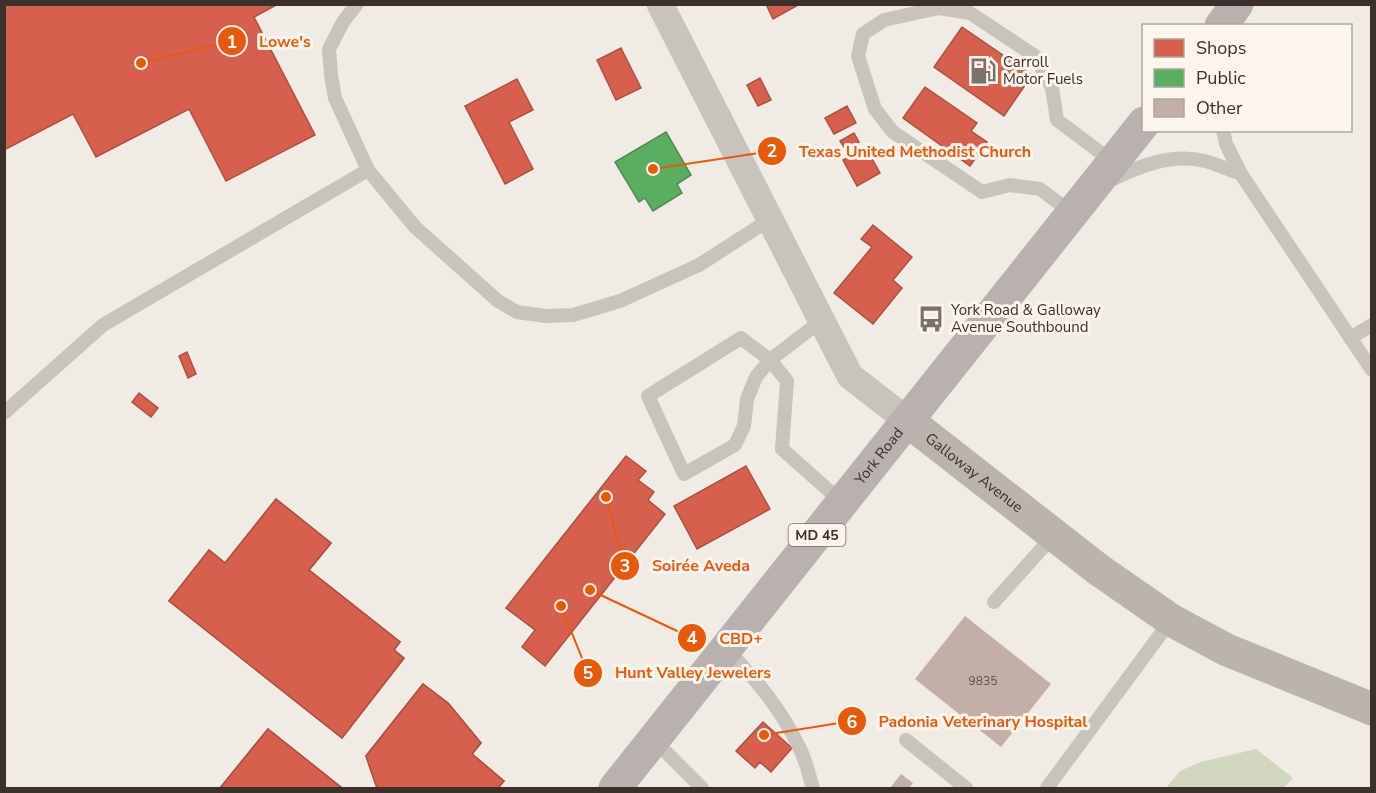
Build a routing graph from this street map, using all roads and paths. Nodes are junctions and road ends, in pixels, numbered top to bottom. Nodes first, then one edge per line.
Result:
1 (357, 4) edge
2 (660, 4) edge
3 (1237, 4) edge
4 (1222, 24) edge
5 (1142, 124) edge
6 (1223, 132) edge
7 (1113, 162) junction
8 (368, 170) junction
9 (1241, 174) junction
10 (1081, 202) junction
11 (769, 220) junction
12 (821, 321) junction
13 (1371, 325) edge
14 (1350, 338) junction
15 (770, 360) junction
16 (1371, 370) edge
17 (4, 413) edge
18 (908, 421) junction
19 (843, 503) junction
20 (1054, 535) junction
21 (994, 603) dead end
22 (1171, 620) junction
23 (726, 649) junction
24 (1371, 709) edge
25 (654, 740) junction
26 (906, 740) dead end
27 (615, 789) edge
28 (702, 789) edge
29 (813, 789) edge
30 (966, 789) edge
31 (1047, 789) edge

1 - 8 lane
2 - 11 street, Galloway Avenue
3 - 4 main road
5 - 7 main road, York Road / MD 45
6 - 9 lane
7 - 10 main road, York Road / MD 45
7 - 10 lane
8 - 11 lane
8 - 17 lane
9 - 10 lane
9 - 14 lane
10 - 18 main road, York Road / MD 45
11 - 12 street, Galloway Avenue
12 - 15 lane
12 - 18 street, Galloway Avenue
13 - 14 lane
14 - 16 lane
15 - 15 lane
15 - 19 lane
18 - 19 main road, York Road / MD 45
18 - 20 street, Galloway Avenue
19 - 23 main road, York Road / MD 45
20 - 21 lane
20 - 22 street, Galloway Avenue
22 - 24 street, Galloway Avenue
22 - 31 lane
23 - 25 main road, York Road / MD 45
23 - 29 lane
25 - 27 main road, York Road / MD 45
25 - 28 lane
26 - 30 lane

